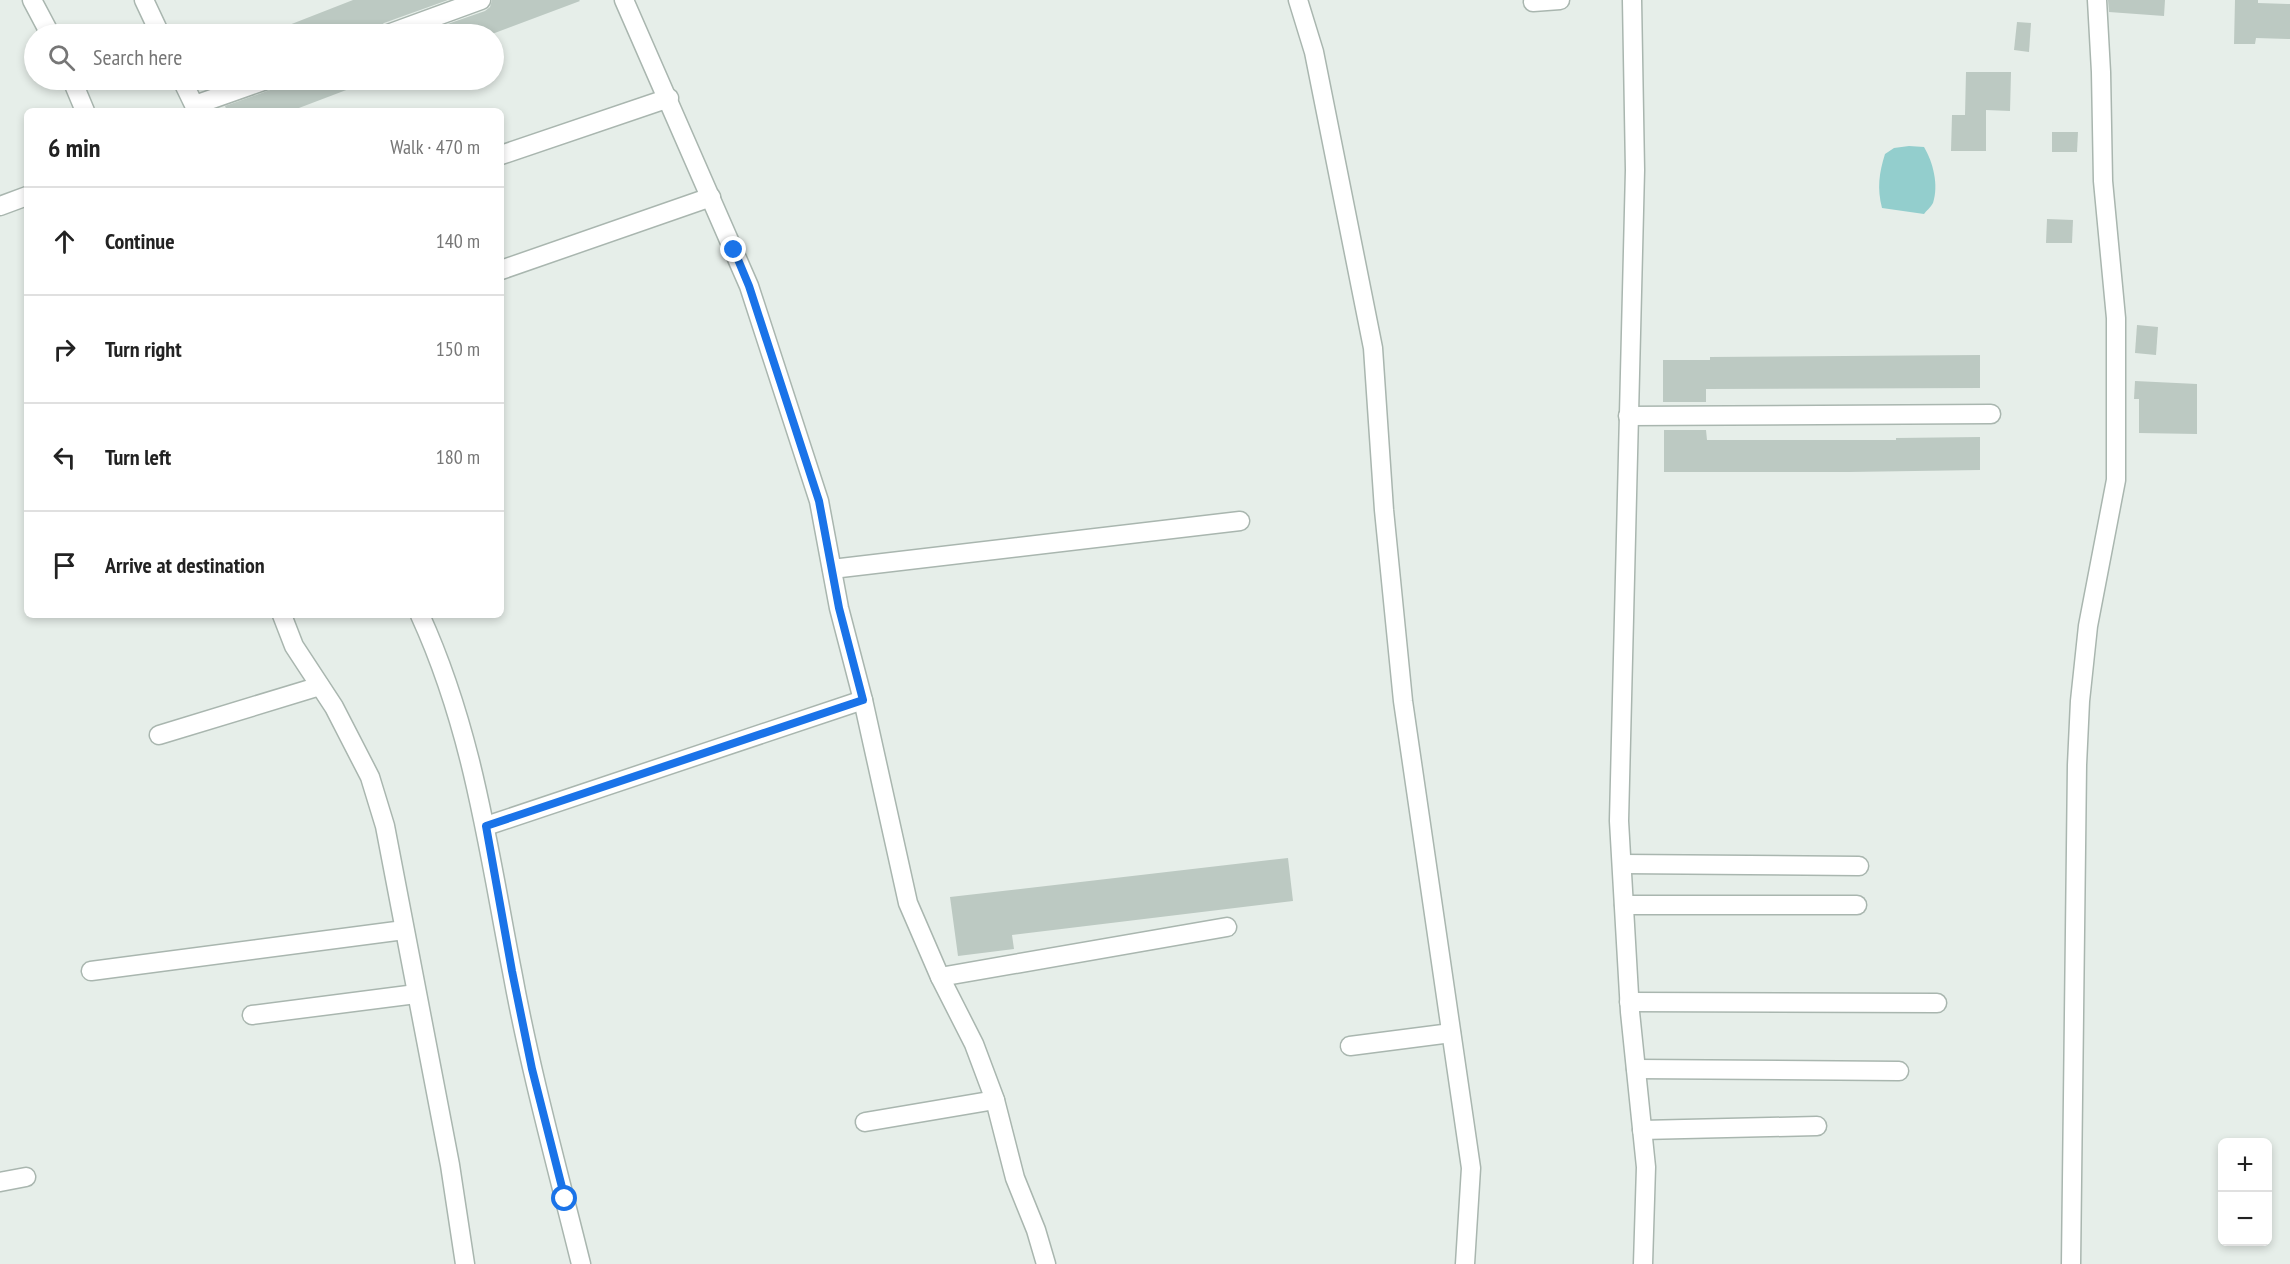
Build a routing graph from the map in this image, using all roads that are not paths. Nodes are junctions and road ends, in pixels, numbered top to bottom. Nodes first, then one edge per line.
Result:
1 (32, 0) edge
2 (144, 0) edge
3 (481, 0) edge
4 (624, 0) edge
5 (1298, 0) edge
6 (1560, 0) edge
7 (1632, 0) edge
8 (2097, 0) edge
9 (1533, 2) dead end
10 (45, 24) edge
11 (155, 24) edge
12 (415, 24) edge
13 (76, 90) edge
14 (187, 90) edge
15 (241, 90) edge
16 (669, 98) junction
17 (84, 108) edge
18 (196, 108) edge
19 (504, 154) edge
20 (711, 196) junction
21 (24, 197) edge
22 (0, 206) edge
23 (504, 269) edge
24 (1991, 414) dead end
25 (1628, 416) junction
26 (1240, 521) dead end
27 (832, 569) junction
28 (283, 618) edge
29 (421, 618) edge
30 (320, 686) junction
31 (863, 700) junction
32 (159, 735) dead end
33 (486, 826) junction
34 (1622, 864) junction
35 (1859, 866) dead end
36 (1624, 905) junction
37 (1857, 905) dead end
38 (1227, 927) dead end
39 (404, 930) junction
40 (91, 971) dead end
41 (940, 977) junction
42 (416, 994) junction
43 (1629, 1002) junction
44 (1937, 1003) dead end
45 (252, 1016) dead end
46 (1451, 1033) junction
47 (1350, 1046) dead end
48 (1636, 1069) junction
49 (1899, 1071) dead end
50 (995, 1100) junction
51 (865, 1122) dead end
52 (1817, 1126) dead end
53 (1642, 1130) junction
54 (26, 1177) dead end
55 (0, 1182) edge
56 (465, 1264) edge
57 (581, 1264) edge
58 (1046, 1264) edge
59 (1465, 1264) edge
60 (1643, 1264) edge
61 (2071, 1264) edge

1 - 10 street
2 - 11 street
3 - 12 street
4 - 16 street
5 - 46 street
6 - 9 street
7 - 25 street
8 - 61 street
13 - 17 street
14 - 18 street
15 - 18 street
16 - 19 street
16 - 20 street
20 - 23 street
20 - 27 street
21 - 22 street
24 - 25 street
25 - 34 street
26 - 27 street
27 - 31 street
28 - 30 street
29 - 33 street
30 - 32 street
30 - 39 street
31 - 33 street
31 - 41 street
33 - 57 street
34 - 35 street
34 - 36 street
36 - 37 street
36 - 43 street
38 - 41 street
39 - 40 street
39 - 42 street
41 - 50 street
42 - 45 street
42 - 56 street
43 - 44 street
43 - 48 street
46 - 47 street
46 - 59 street
48 - 49 street
48 - 53 street
50 - 51 street
50 - 58 street
52 - 53 street
53 - 60 street
54 - 55 street

